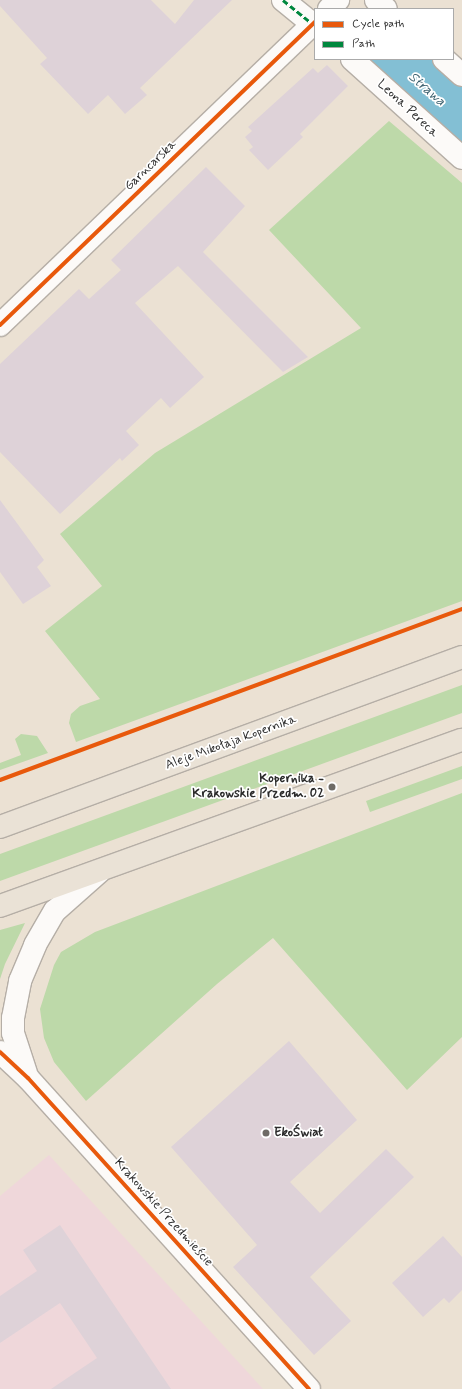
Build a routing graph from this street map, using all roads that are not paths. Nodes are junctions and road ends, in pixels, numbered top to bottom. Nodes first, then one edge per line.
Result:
1 (283, 0) edge
2 (338, 0) edge
3 (376, 0) edge
4 (330, 8) edge
5 (385, 8) edge
6 (314, 24) edge
7 (353, 60) edge
8 (445, 60) edge
9 (462, 75) edge
10 (462, 158) edge
11 (0, 324) edge
12 (462, 657) edge
13 (462, 740) edge
14 (0, 827) edge
15 (106, 867) junction
16 (0, 906) edge
17 (0, 1052) edge
18 (28, 1078) junction
19 (309, 1389) edge

1 - 6 street
2 - 4 street
3 - 5 street
6 - 11 street, Garncarska
7 - 10 street, Leona Pereca
8 - 9 street
12 - 14 main road, Aleje Mikołaja Kopernika
13 - 15 main road
15 - 16 main road
15 - 18 street, Krakowskie Przedmieście
17 - 18 street, Krakowskie Przedmieście
18 - 19 street, Krakowskie Przedmieście

